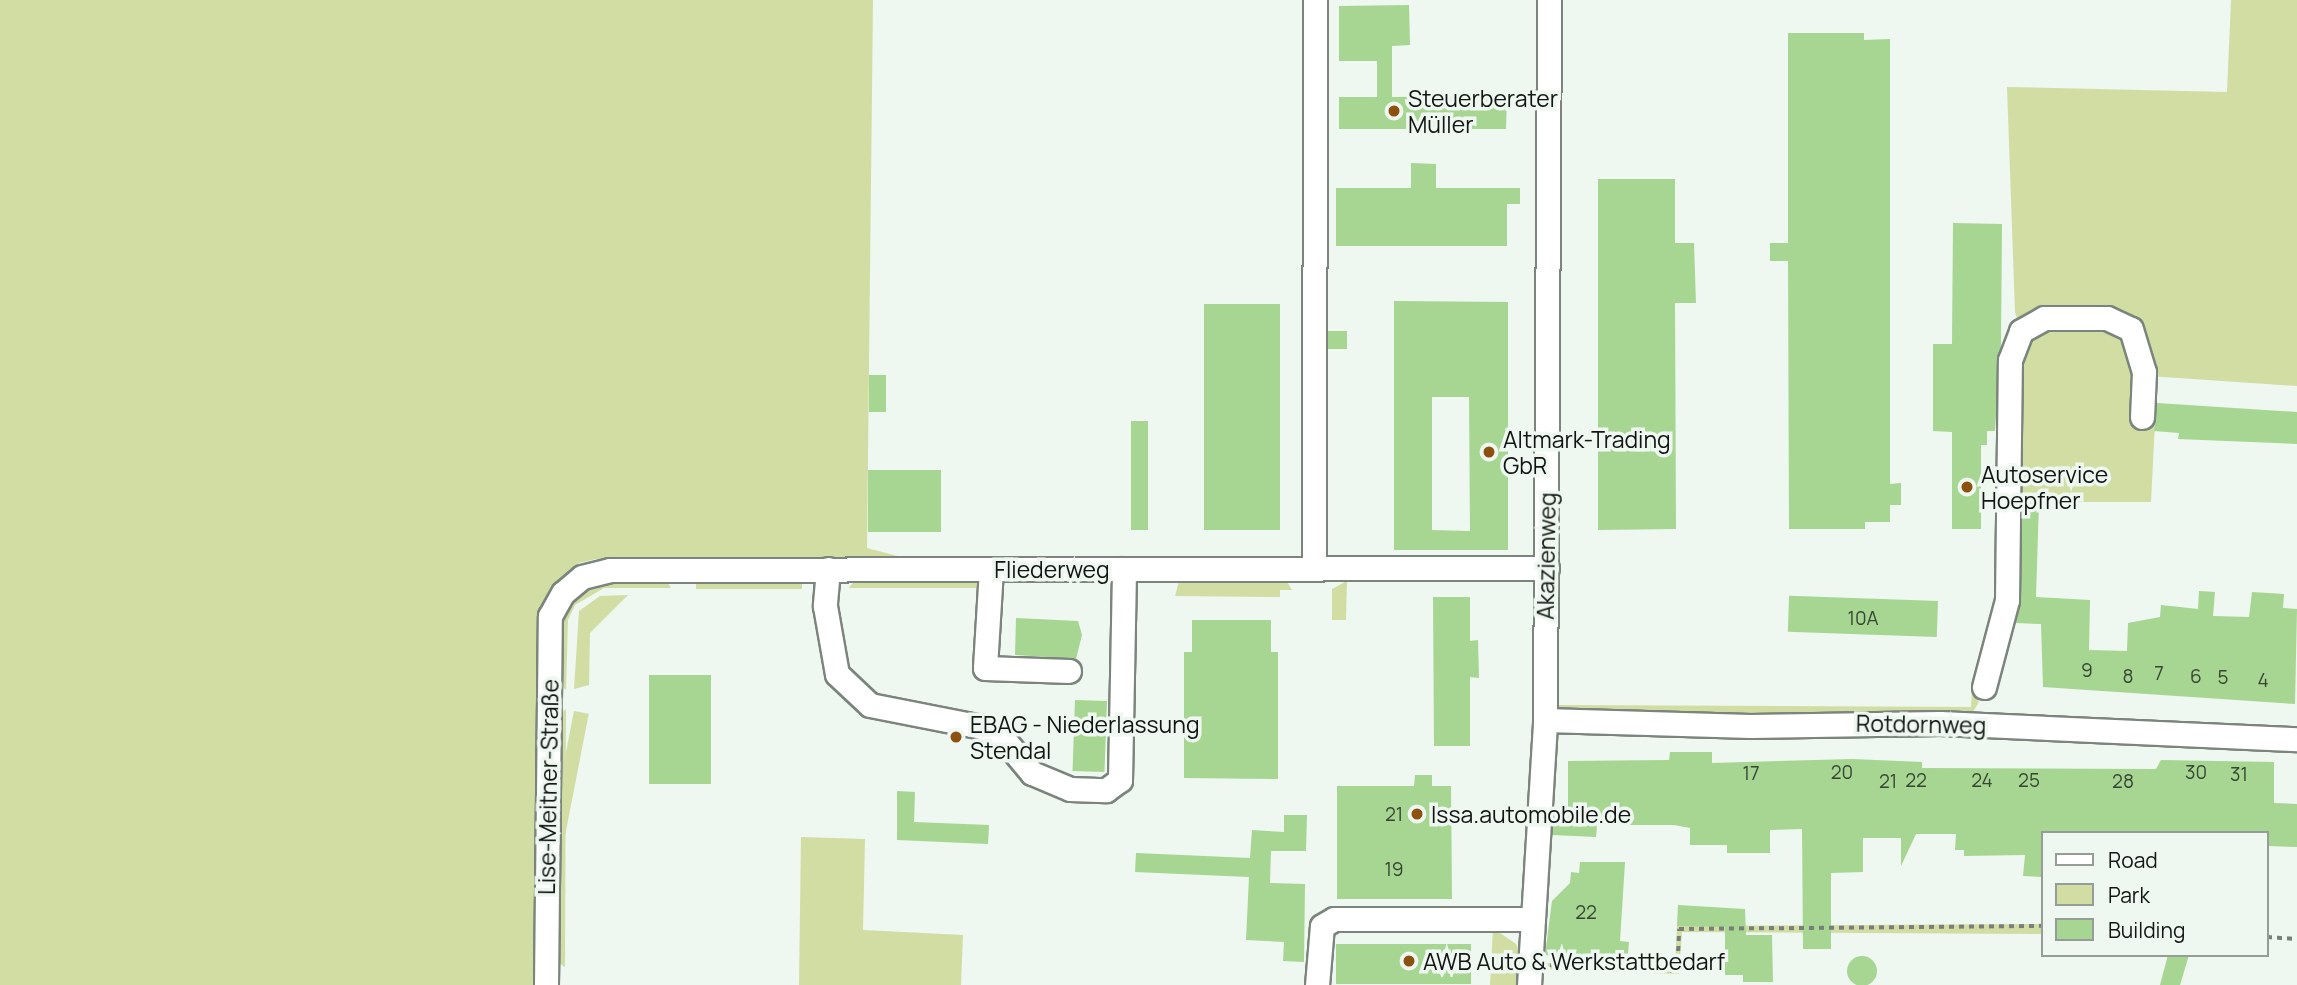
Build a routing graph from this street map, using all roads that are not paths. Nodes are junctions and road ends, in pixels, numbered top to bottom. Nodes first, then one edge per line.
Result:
1 (1315, 0) edge
2 (1549, 0) edge
3 (2142, 417) dead end
4 (1314, 568) junction
5 (1547, 568) junction
6 (828, 569) junction
7 (991, 569) junction
8 (1124, 569) junction
9 (563, 593) joint
10 (1069, 671) dead end
11 (1984, 687) dead end
12 (1545, 720) junction
13 (2297, 738) edge
14 (1533, 919) junction
15 (1530, 975) edge
16 (546, 985) edge
17 (1317, 985) edge

1 - 4 street
2 - 5 street, Akazienweg
3 - 11 street
4 - 5 street, Fliederweg
4 - 8 street, Fliederweg
5 - 12 street, Akazienweg
6 - 7 street, Fliederweg
6 - 8 street
6 - 9 street, Fliederweg
7 - 8 street, Fliederweg
7 - 10 street
9 - 16 street, Lise-Meitner-Straße
12 - 13 street, Rotdornweg
12 - 14 street, Akazienweg
14 - 15 street, Akazienweg
14 - 17 street

